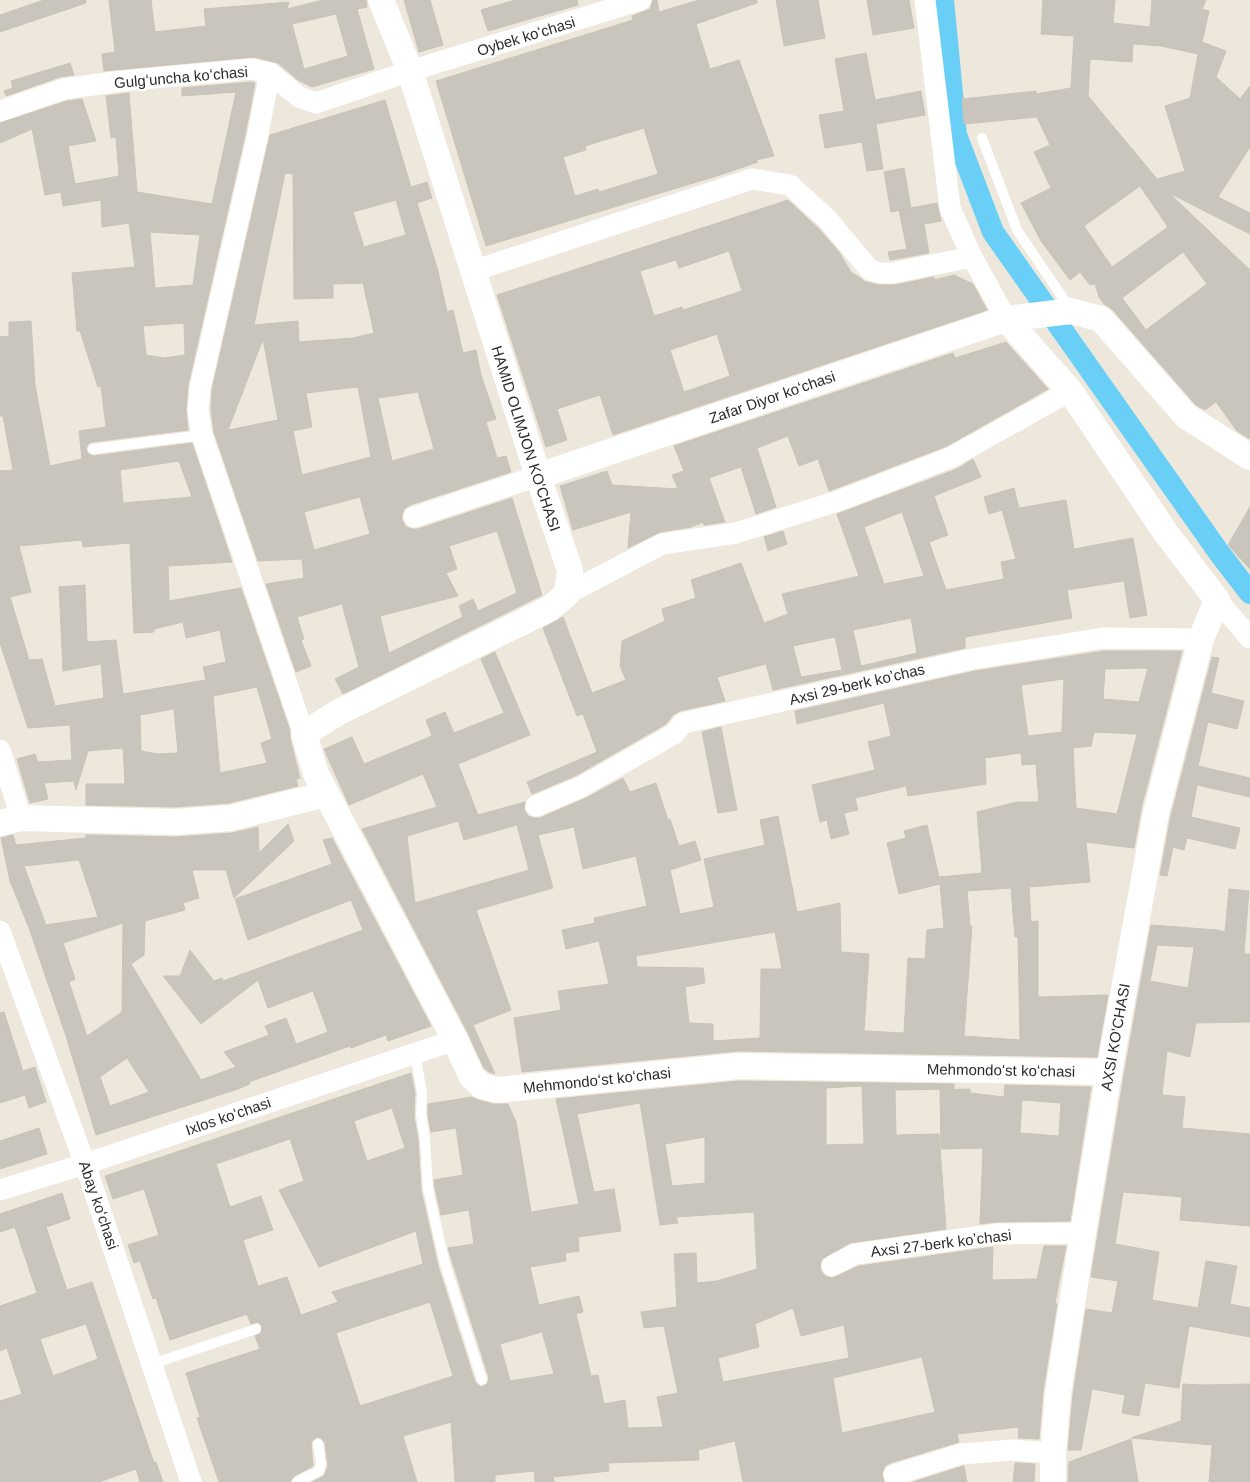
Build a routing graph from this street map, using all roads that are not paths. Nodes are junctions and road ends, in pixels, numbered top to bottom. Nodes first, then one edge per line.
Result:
1 (381, 0) edge
2 (641, 0) edge
3 (924, 0) edge
4 (410, 71) junction
5 (270, 73) junction
6 (1, 109) edge
7 (982, 138) dead end
8 (972, 257) junction
9 (473, 271) junction
10 (1070, 311) junction
11 (1015, 318) junction
12 (1070, 391) junction
13 (202, 435) junction
14 (93, 449) dead end
15 (1250, 457) edge
16 (538, 476) junction
17 (414, 517) dead end
18 (567, 594) junction
19 (1217, 600) junction
20 (1250, 638) edge
21 (1201, 639) junction
22 (304, 734) junction
23 (0, 750) edge
24 (326, 794) junction
25 (536, 806) dead end
26 (10, 820) edge
27 (0, 931) edge
28 (455, 1040) junction
29 (415, 1053) junction
30 (1109, 1072) junction
31 (85, 1164) junction
32 (0, 1190) edge
33 (1083, 1233) junction
34 (832, 1266) dead end
35 (256, 1329) dead end
36 (152, 1364) junction
37 (482, 1380) dead end
38 (318, 1444) dead end
39 (1053, 1453) junction
40 (894, 1475) dead end
41 (191, 1482) edge
42 (297, 1482) edge
43 (1053, 1482) edge

1 - 4 street, HAMID OLIMJON KO'CHASI
2 - 4 street, Oybek koʻchasi
3 - 8 street
4 - 5 street, Gulgʻuncha koʻchasi
4 - 9 street, HAMID OLIMJON KO'CHASI
5 - 6 street, Gulgʻuncha koʻchasi
5 - 13 street
7 - 10 lane
8 - 9 street
8 - 11 street
9 - 16 street, HAMID OLIMJON KO'CHASI
10 - 11 street, Zafar Diyor koʻchasi
10 - 15 street
11 - 12 street
11 - 16 street, Zafar Diyor koʻchasi
12 - 18 street
12 - 19 street
13 - 14 lane
13 - 22 street
16 - 17 street
16 - 18 street, HAMID OLIMJON KO'CHASI
18 - 22 street
19 - 20 street
19 - 21 street, AXSI KO'CHASI
21 - 25 street, Аxsi 29-berk koʼchas
21 - 30 street, AXSI KO'CHASI
22 - 24 street, Mehmondoʻst koʻchasi
23 - 26 street
24 - 26 street
24 - 28 street, Mehmondoʻst koʻchasi
27 - 31 street, Abay koʻchasi
28 - 29 street, Ixlos koʻchasi
28 - 30 street, Mehmondoʻst koʻchasi
29 - 31 street, Ixlos koʻchasi
29 - 37 lane
30 - 33 street, AXSI KO'CHASI
31 - 32 street, Ixlos koʻchasi
31 - 36 street, Abay koʻchasi
33 - 34 street, Аxsi 27-berk koʼchasi
33 - 39 street, AXSI KO'CHASI
35 - 36 lane
36 - 41 street, Abay koʻchasi
38 - 42 lane
39 - 40 street
39 - 43 street, AXSI KO'CHASI

